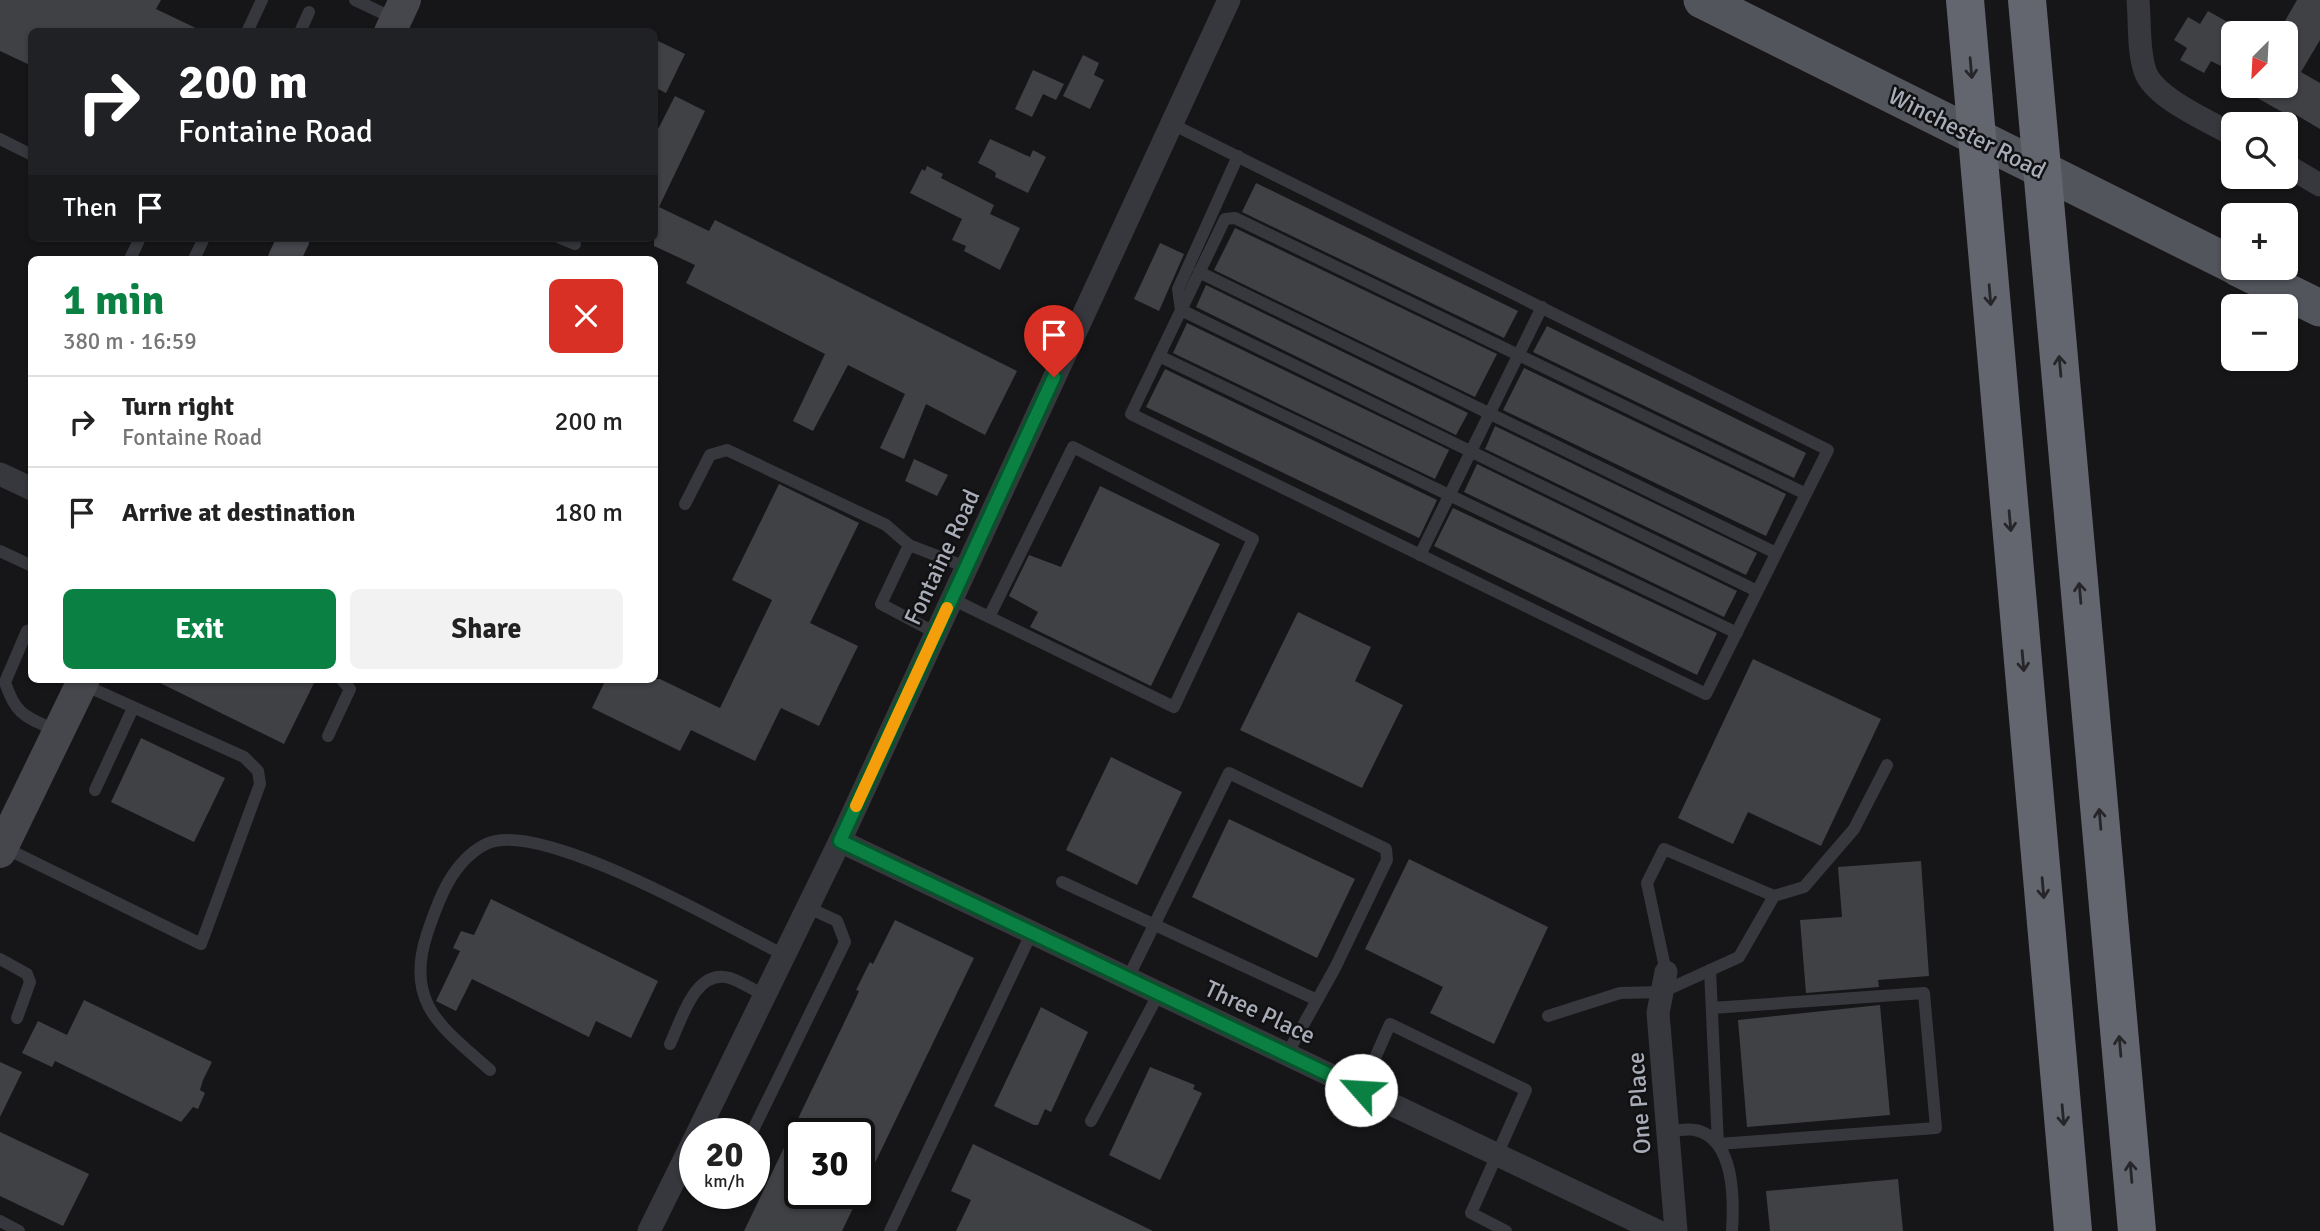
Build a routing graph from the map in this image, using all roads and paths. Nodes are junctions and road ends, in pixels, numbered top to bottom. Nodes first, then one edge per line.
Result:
1 (262, 0) edge
2 (355, 0) edge
3 (1229, 0) edge
4 (1702, 0) edge
5 (1965, 0) edge
6 (2027, 0) edge
7 (2138, 0) edge
8 (309, 12) dead end
9 (397, 17) edge
10 (249, 28) edge
11 (302, 28) edge
12 (1172, 124) junction
13 (2221, 128) edge
14 (0, 139) edge
15 (28, 153) edge
16 (1238, 156) junction
17 (2298, 172) edge
18 (2320, 185) edge
19 (570, 242) edge
20 (575, 244) dead end
21 (2221, 259) edge
22 (1199, 272) junction
23 (2263, 280) edge
24 (1542, 307) junction
25 (2320, 308) edge
26 (1181, 310) junction
27 (1518, 355) junction
28 (1159, 356) junction
29 (1489, 414) junction
30 (1471, 450) junction
31 (1, 477) edge
32 (28, 487) edge
33 (1450, 494) junction
34 (1805, 494) junction
35 (685, 504) dead end
36 (909, 545) junction
37 (0, 551) edge
38 (1776, 554) junction
39 (1420, 555) junction
40 (28, 564) edge
41 (966, 567) junction
42 (1757, 591) junction
43 (952, 598) junction
44 (989, 617) junction
45 (28, 631) edge
46 (936, 633) junction
47 (1737, 633) junction
48 (82, 683) edge
49 (87, 683) edge
50 (344, 683) edge
51 (133, 708) junction
52 (58, 731) junction
53 (328, 736) dead end
54 (1888, 765) dead end
55 (95, 790) dead end
56 (840, 841) junction
57 (1, 849) edge
58 (1062, 882) dead end
59 (1774, 896) junction
60 (807, 907) junction
61 (1154, 926) junction
62 (1031, 932) junction
63 (784, 956) junction
64 (0, 959) edge
65 (1710, 970) junction
66 (1128, 978) junction
67 (1664, 982) junction
68 (1159, 993) junction
69 (764, 995) junction
70 (1317, 1000) junction
71 (1712, 1008) junction
72 (1548, 1016) dead end
73 (17, 1018) dead end
74 (670, 1044) dead end
75 (1286, 1054) junction
76 (490, 1070) dead end
77 (1361, 1090) junction
78 (705, 1118) edge
79 (759, 1118) edge
80 (1091, 1121) dead end
81 (1668, 1131) junction
82 (1718, 1144) junction
83 (1497, 1155) junction
84 (679, 1187) edge
85 (0, 1221) edge
86 (19, 1231) edge
87 (649, 1231) edge
88 (890, 1231) edge
89 (1506, 1231) edge
90 (1657, 1231) edge
91 (1675, 1231) edge
92 (1732, 1231) edge
93 (2073, 1231) edge
94 (2137, 1231) edge

1 - 10 lane
2 - 9 lane
3 - 12 street, Fontaine Road
4 - 21 main road, Winchester Road
5 -> 93 highway
94 -> 6 highway
7 - 13 street
8 - 11 lane
12 - 16 lane
12 - 41 street, Fontaine Road
14 - 15 lane
16 - 24 lane
16 - 26 lane
17 - 18 street
19 - 20 lane
22 - 26 lane
22 - 27 lane
22 - 29 lane
23 - 25 main road
24 - 27 lane
24 - 34 lane
26 - 28 lane
26 - 30 lane
27 - 29 lane
27 - 34 lane
28 - 33 lane
28 - 39 lane
29 - 30 lane
29 - 38 lane
30 - 33 lane
30 - 42 lane
31 - 32 street
33 - 39 lane
33 - 47 lane
34 - 38 lane
35 - 36 lane
36 - 41 lane
36 - 46 lane
37 - 40 lane
38 - 42 lane
39 - 47 lane
41 - 43 street, Fontaine Road
42 - 47 lane
43 - 44 lane
43 - 46 street, Fontaine Road
44 - 44 lane
45 - 52 lane
46 - 56 street, Fontaine Road
48 - 52 main road
49 - 51 lane
50 - 53 lane
51 - 55 lane
51 - 57 lane
52 - 57 main road
54 - 59 lane
56 - 60 street, Fontaine Road
56 - 62 street, Three Place
58 - 61 lane
59 - 65 lane
59 - 67 lane
60 - 63 street, Fontaine Road
60 - 79 lane
61 - 66 lane
61 - 70 lane
61 - 70 lane
62 - 66 street, Three Place
62 - 88 lane
63 - 69 street, Fontaine Road
63 - 76 lane
64 - 73 lane
65 - 67 lane
65 - 71 lane
66 - 68 street, Three Place
67 - 72 lane
67 - 81 street, One Place
68 - 75 street, Three Place
68 - 80 lane
69 - 74 lane
69 - 78 street, Fontaine Road
70 - 75 lane
71 - 82 lane
71 - 82 lane
75 - 77 street, Three Place
77 - 83 street, Three Place
77 - 83 lane
81 - 82 lane
81 - 91 street, One Place
82 - 92 lane
83 - 89 lane
83 - 90 street, Three Place
84 - 87 street, Fontaine Road
85 - 86 lane

